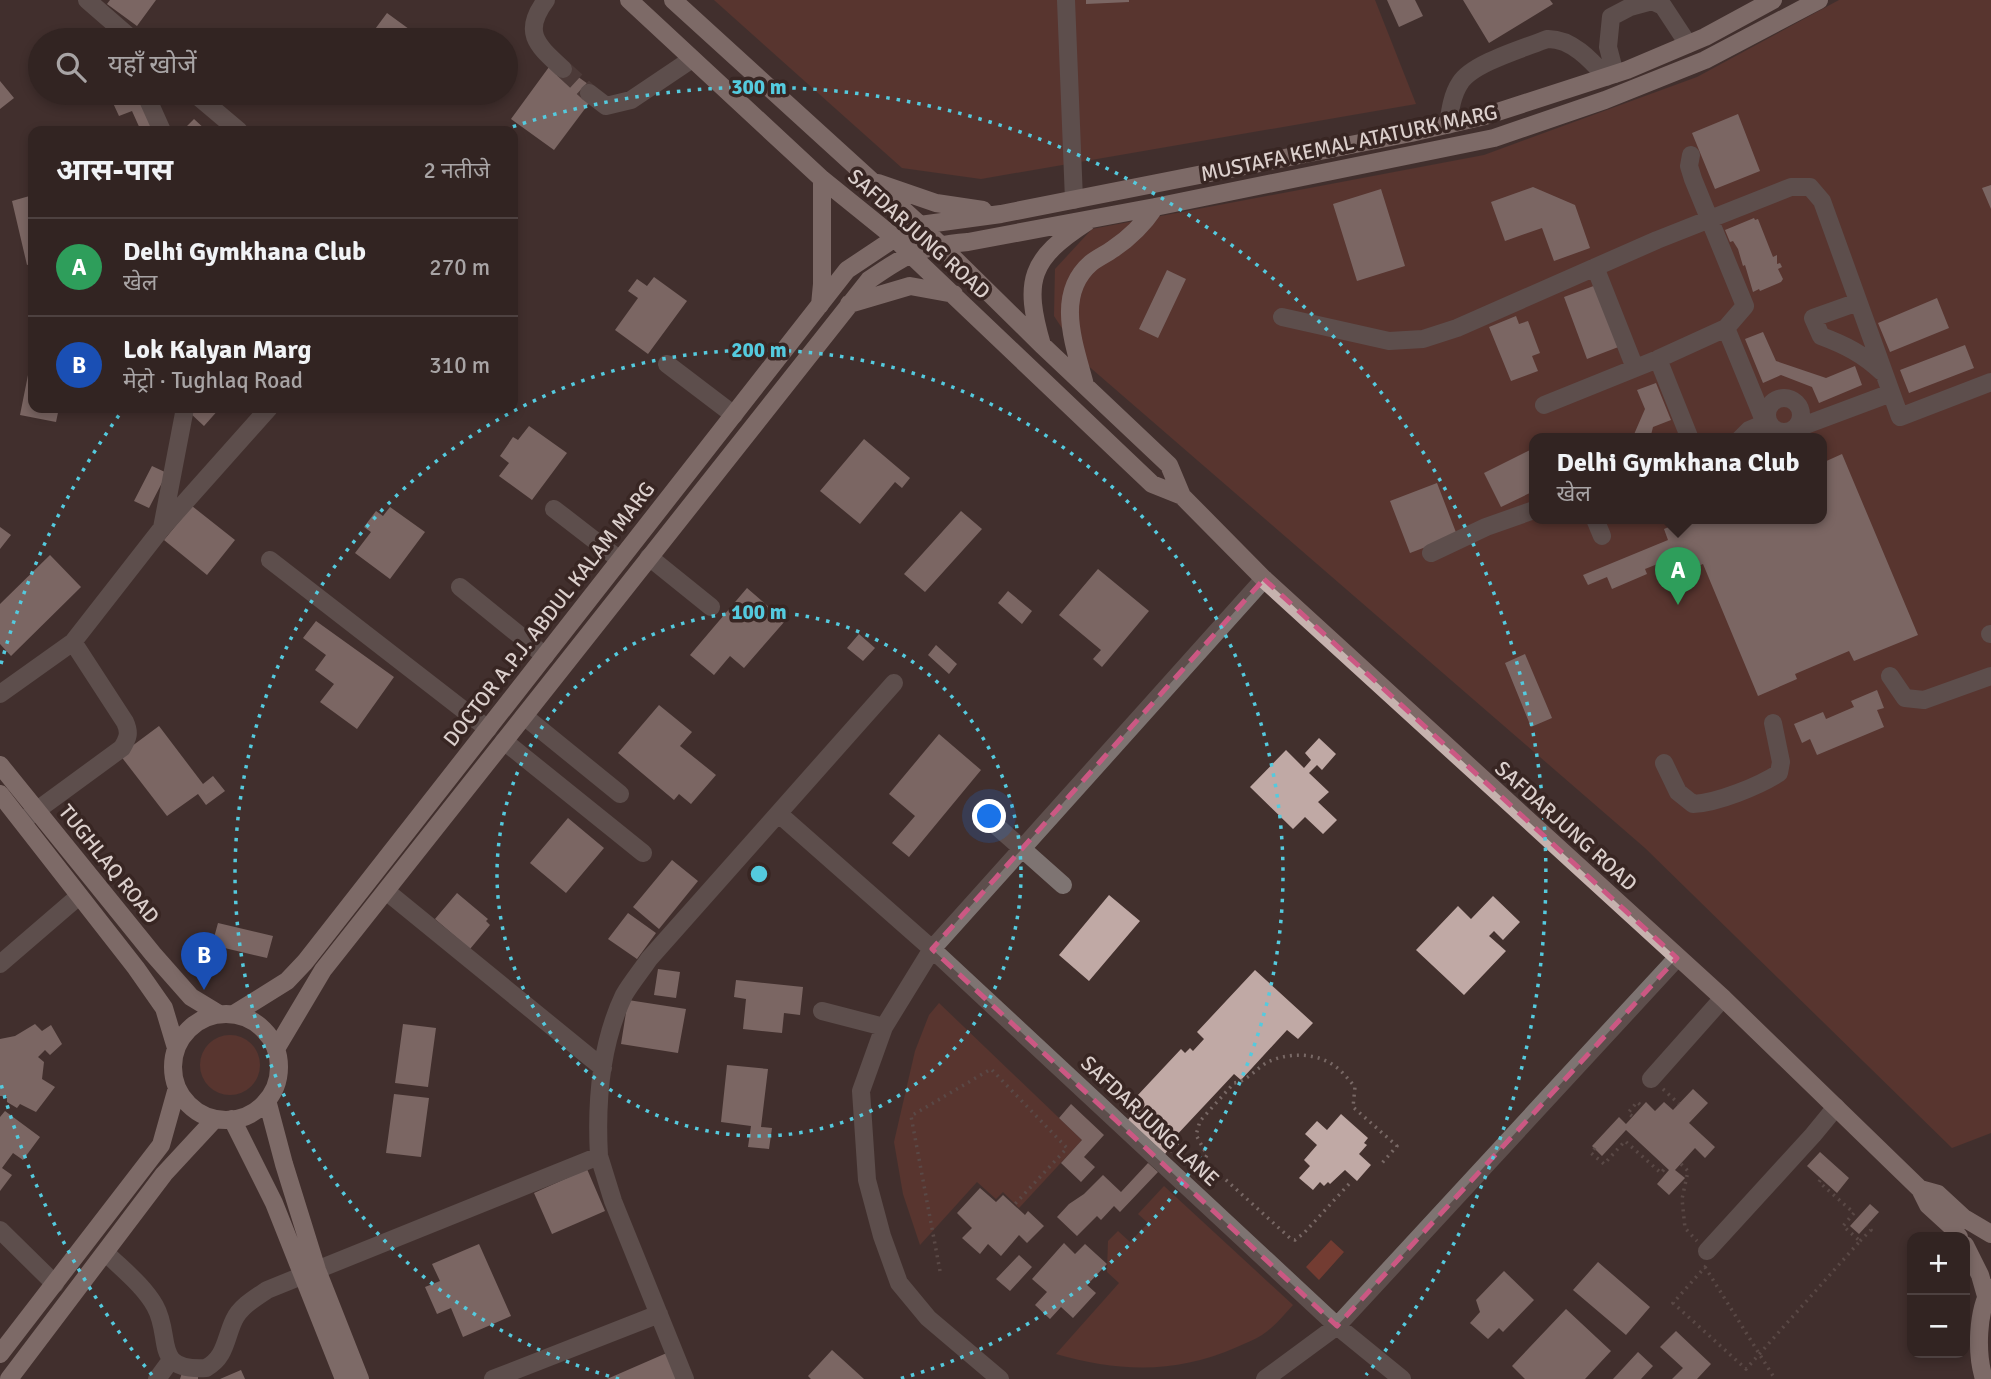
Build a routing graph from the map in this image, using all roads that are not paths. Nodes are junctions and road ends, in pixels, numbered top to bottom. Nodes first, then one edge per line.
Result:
1 (87, 0) edge
2 (546, 0) edge
3 (629, 0) edge
4 (673, 0) edge
5 (1066, 0) edge
6 (1773, 0) edge
7 (1819, 0) edge
8 (112, 22) junction
9 (115, 28) edge
10 (119, 28) edge
11 (1688, 44) junction
12 (692, 59) junction
13 (563, 69) tunnel mouth
14 (1610, 76) junction
15 (589, 93) tunnel mouth
16 (150, 105) edge
17 (208, 105) edge
18 (1448, 125) junction
19 (160, 126) edge
20 (233, 126) edge
21 (1691, 155) dead end
22 (822, 179) junction
23 (872, 181) junction
24 (1074, 200) junction
25 (1155, 207) junction
26 (1002, 214) junction
27 (1096, 217) junction
28 (1710, 219) junction
29 (920, 225) junction
30 (895, 237) junction
31 (937, 244) junction
32 (909, 253) junction
33 (1595, 267) junction
34 (954, 294) junction
35 (1858, 302) junction
36 (849, 304) junction
37 (820, 305) junction
38 (1282, 317) dead end
39 (1726, 328) junction
40 (793, 338) junction
41 (1042, 345) junction
42 (811, 352) junction
43 (1658, 359) junction
44 (667, 364) dead end
45 (1635, 368) junction
46 (1884, 375) junction
47 (1991, 382) edge
48 (1085, 385) junction
49 (1891, 393) junction
50 (1544, 405) dead end
51 (184, 413) edge
52 (265, 413) edge
53 (734, 415) junction
54 (1767, 423) junction
55 (1792, 430) junction
56 (1688, 433) edge
57 (1746, 433) edge
58 (1182, 496) junction
59 (554, 509) dead end
60 (1529, 512) edge
61 (1597, 524) edge
62 (162, 528) junction
63 (1602, 536) dead end
64 (1431, 553) dead end
65 (649, 557) junction
66 (271, 560) dead end
67 (620, 560) junction
68 (1264, 579) junction
69 (460, 587) dead end
70 (711, 607) dead end
71 (73, 642) junction
72 (545, 656) junction
73 (1890, 676) dead end
74 (1991, 676) edge
75 (894, 683) dead end
76 (0, 694) edge
77 (524, 716) junction
78 (1773, 723) dead end
79 (488, 729) junction
80 (504, 741) junction
81 (1664, 763) dead end
82 (0, 765) edge
83 (0, 794) edge
84 (620, 794) dead end
85 (779, 814) junction
86 (30, 816) junction
87 (992, 822) dead end
88 (1022, 849) junction
89 (643, 853) dead end
90 (1063, 885) dead end
91 (386, 891) junction
92 (79, 896) junction
93 (932, 949) junction
94 (1677, 958) junction
95 (0, 964) edge
96 (1723, 998) junction
97 (822, 1011) dead end
98 (227, 1014) junction
99 (884, 1027) junction
100 (176, 1048) junction
101 (276, 1049) junction
102 (603, 1068) junction
103 (1651, 1079) dead end
104 (177, 1088) junction
105 (267, 1100) junction
106 (1836, 1107) junction
107 (224, 1119) junction
108 (599, 1156) junction
109 (1920, 1189) junction
110 (0, 1230) edge
111 (1955, 1232) edge
112 (1991, 1234) edge
113 (106, 1253) junction
114 (1970, 1255) edge
115 (1706, 1259) road end
116 (310, 1272) junction
117 (55, 1284) junction
118 (1989, 1292) edge
119 (659, 1314) junction
120 (1337, 1326) junction
121 (0, 1354) edge
122 (171, 1360) junction
123 (9, 1379) edge
124 (157, 1379) edge
125 (344, 1379) edge
126 (360, 1379) edge
127 (493, 1379) edge
128 (685, 1379) edge
129 (1000, 1379) edge
130 (1265, 1379) edge
131 (1402, 1379) edge
132 (1984, 1379) edge

1 - 8 street
2 - 13 street
3 - 12 main road, SAFDARJUNG ROAD
4 - 23 main road, SAFDARJUNG ROAD
5 - 24 street
6 - 11 main road, MUSTAFA KEMAL ATATURK MARG
7 - 25 main road, MUSTAFA KEMAL ATATURK MARG
8 - 9 street
8 - 10 street
11 - 14 main road, MUSTAFA KEMAL ATATURK MARG
11 - 14 street
12 - 15 street
12 - 22 main road, SAFDARJUNG ROAD
14 - 18 main road, MUSTAFA KEMAL ATATURK MARG
14 - 18 street
16 - 19 street
17 - 20 street
18 - 24 main road, MUSTAFA KEMAL ATATURK MARG
21 - 28 street
22 - 30 main road, SAFDARJUNG ROAD
22 - 37 main road
23 - 26 main road
23 - 29 main road, SAFDARJUNG ROAD
24 - 26 main road, MUSTAFA KEMAL ATATURK MARG
25 - 27 main road, MUSTAFA KEMAL ATATURK MARG
25 - 48 main road
26 - 29 main road, MUSTAFA KEMAL ATATURK MARG
27 - 31 main road, MUSTAFA KEMAL ATATURK MARG
27 - 41 main road
28 - 33 street
28 - 35 street
28 - 39 street
29 - 30 main road, MUSTAFA KEMAL ATATURK MARG
29 - 31 main road, SAFDARJUNG ROAD
30 - 32 main road, SAFDARJUNG ROAD
30 - 37 main road, DOCTOR A.P.J. ABDUL KALAM MARG
31 - 32 main road, MUSTAFA KEMAL ATATURK MARG
31 - 41 main road, SAFDARJUNG ROAD
32 - 34 main road, SAFDARJUNG ROAD
32 - 36 main road, DOCTOR A.P.J. ABDUL KALAM MARG
33 - 38 street
33 - 45 street
34 - 36 main road
34 - 58 main road, SAFDARJUNG ROAD
35 - 46 street
35 - 46 street
36 - 42 main road, DOCTOR A.P.J. ABDUL KALAM MARG
37 - 40 main road, DOCTOR A.P.J. ABDUL KALAM MARG
39 - 43 street
39 - 54 street
40 - 42 main road
40 - 53 main road, DOCTOR A.P.J. ABDUL KALAM MARG
41 - 48 main road, SAFDARJUNG ROAD
42 - 65 main road, DOCTOR A.P.J. ABDUL KALAM MARG
43 - 45 street
43 - 56 street
44 - 53 street
45 - 50 street
46 - 49 street
47 - 49 street
48 - 58 main road, SAFDARJUNG ROAD
49 - 55 street
51 - 62 street
52 - 62 street
53 - 67 main road, DOCTOR A.P.J. ABDUL KALAM MARG
54 - 55 street
54 - 55 street
54 - 57 street
58 - 68 main road, SAFDARJUNG ROAD
59 - 67 street
60 - 64 street
61 - 63 street
62 - 71 street
65 - 70 street
65 - 77 main road, DOCTOR A.P.J. ABDUL KALAM MARG
66 - 79 street
67 - 72 main road, DOCTOR A.P.J. ABDUL KALAM MARG
68 - 88 street
68 - 94 main road, SAFDARJUNG ROAD
69 - 72 street
71 - 76 street
71 - 86 street
72 - 79 main road, DOCTOR A.P.J. ABDUL KALAM MARG
73 - 74 street
75 - 85 street
77 - 80 main road, DOCTOR A.P.J. ABDUL KALAM MARG
77 - 84 street
78 - 81 street
79 - 98 main road, DOCTOR A.P.J. ABDUL KALAM MARG
80 - 89 street
80 - 91 main road, DOCTOR A.P.J. ABDUL KALAM MARG
82 - 86 main road, TUGHLAQ ROAD
83 - 86 main road, TUGHLAQ ROAD
85 - 93 street, SAFDARJUNG LANE
85 - 102 street
86 - 92 main road, TUGHLAQ ROAD
86 - 98 main road, TUGHLAQ ROAD
87 - 88 street
88 - 90 street
88 - 93 street
91 - 101 main road, DOCTOR A.P.J. ABDUL KALAM MARG
91 - 102 street
92 - 95 street
92 - 100 main road, TUGHLAQ ROAD
93 - 99 street
93 - 120 street, SAFDARJUNG LANE
94 - 96 main road, SAFDARJUNG ROAD
94 - 120 street
96 - 103 street
96 - 106 main road, SAFDARJUNG ROAD
97 - 99 street
98 - 100 main road
98 - 101 main road
99 - 129 street
100 - 104 main road
101 - 105 main road
102 - 108 street
104 - 107 main road
104 - 117 main road
105 - 107 main road
105 - 116 main road
106 - 109 main road, SAFDARJUNG ROAD
106 - 115 street
107 - 113 main road
107 - 116 main road
108 - 116 street
108 - 119 street
109 - 111 main road, SAFDARJUNG ROAD
109 - 112 main road, SAFDARJUNG ROAD
110 - 117 street
113 - 122 street
113 - 123 main road
114 - 118 main road
116 - 122 street
116 - 125 main road
116 - 126 main road
117 - 121 main road
118 - 132 main road
119 - 127 street
119 - 128 street
120 - 130 street
120 - 131 street, SAFDARJUNG LANE
122 - 124 street

